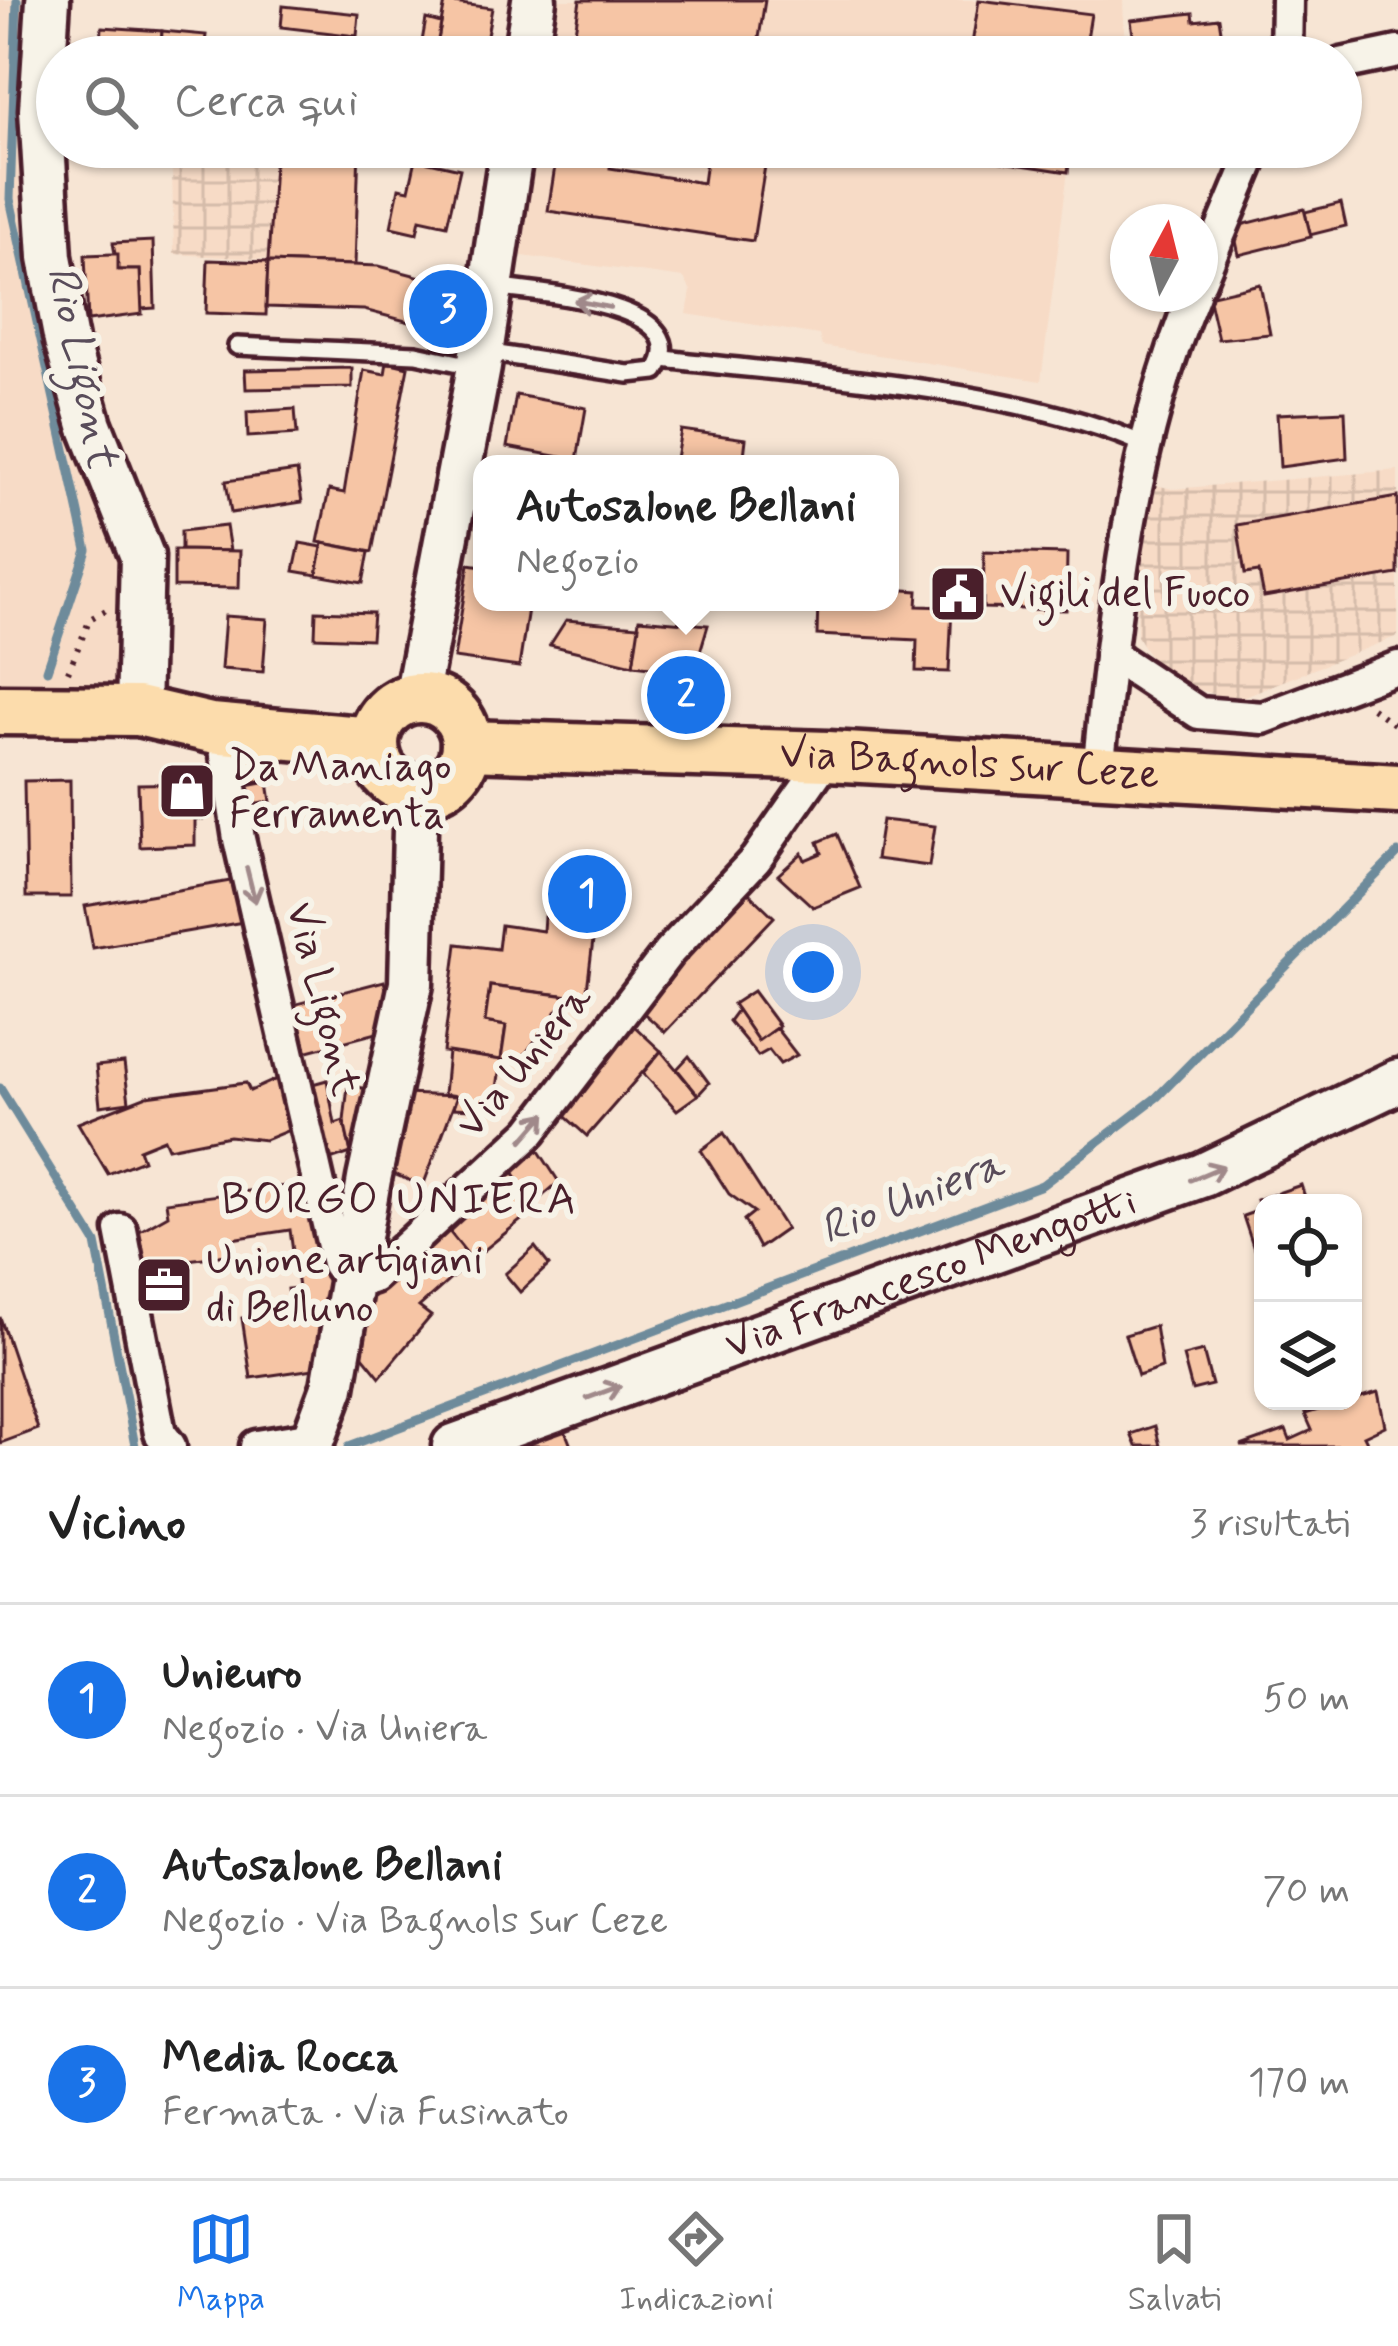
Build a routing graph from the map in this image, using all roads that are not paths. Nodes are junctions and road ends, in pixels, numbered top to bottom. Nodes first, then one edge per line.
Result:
1 (48, 0) edge
2 (534, 0) edge
3 (1287, 0) edge
4 (46, 36) edge
5 (528, 36) edge
6 (1286, 36) edge
7 (1398, 52) edge
8 (1362, 60) edge
9 (45, 168) edge
10 (509, 168) edge
11 (1247, 168) edge
12 (1218, 237) edge
13 (491, 286) junction
14 (1188, 312) edge
15 (237, 346) dead end
16 (664, 359) junction
17 (480, 360) junction
18 (1147, 446) junction
19 (1109, 654) junction
20 (1398, 667) edge
21 (416, 698) junction
22 (0, 710) edge
23 (138, 711) junction
24 (222, 729) junction
25 (373, 742) junction
26 (466, 745) junction
27 (828, 756) junction
28 (1098, 772) junction
29 (1398, 789) edge
30 (416, 790) junction
31 (1398, 1081) edge
32 (121, 1230) dead end
33 (352, 1285) junction
34 (312, 1441) edge
35 (170, 1446) edge
36 (256, 1446) edge
37 (454, 1446) edge

1 - 4 street
2 - 5 street
3 - 6 street
7 - 8 street
9 - 23 street
10 - 13 street
11 - 12 street
16 -> 13 lane
13 - 17 street
14 - 18 street
15 - 17 lane
16 - 17 lane
16 - 18 lane
17 - 21 street
18 - 19 street
19 - 20 street
19 - 28 street
21 - 25 main road
21 - 26 main road
22 - 23 main road
23 - 24 main road
24 - 25 main road
24 -> 33 street, Via Ligont
25 - 30 main road
26 - 27 main road, Via Bagnols sur Ceze
26 - 30 main road
27 - 28 main road, Via Bagnols sur Ceze
33 -> 27 street, Via Uniera
28 - 29 main road, Via Bagnols sur Ceze
30 - 33 street
37 -> 31 street, Via Francesco Mengotti
32 - 35 street
33 - 34 street
34 - 36 street

